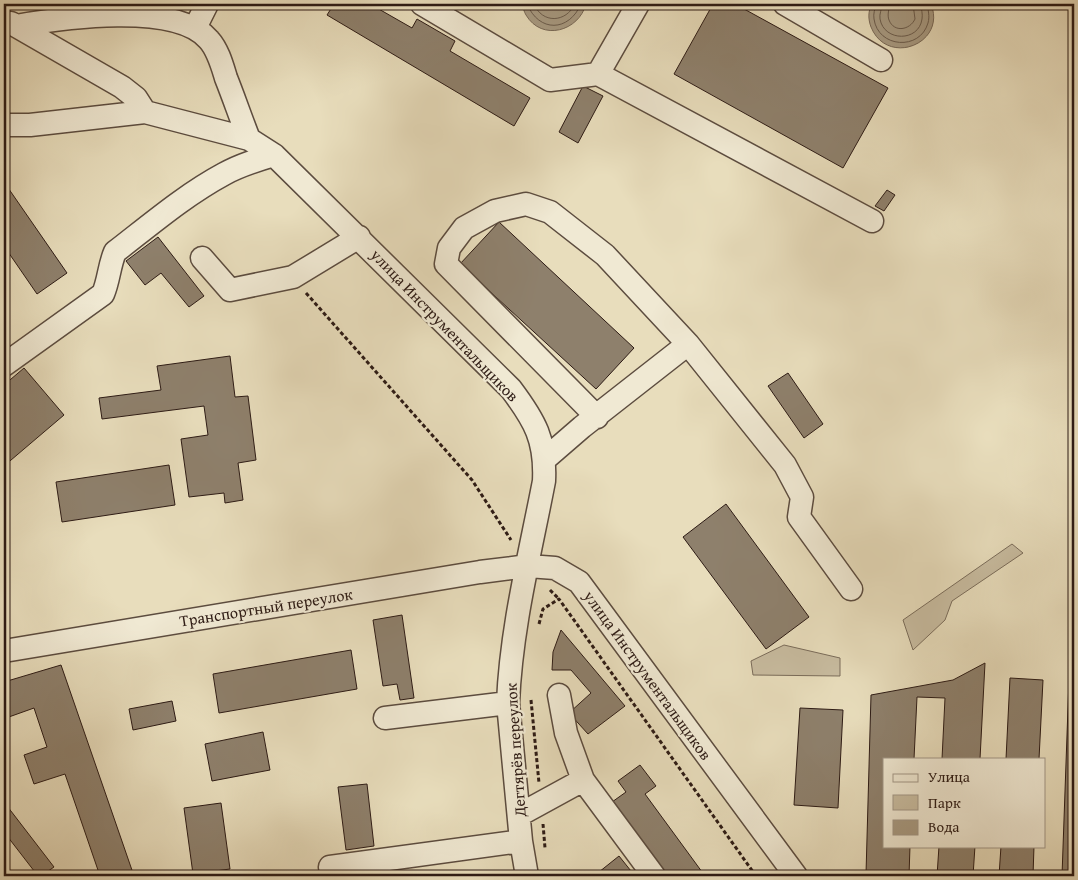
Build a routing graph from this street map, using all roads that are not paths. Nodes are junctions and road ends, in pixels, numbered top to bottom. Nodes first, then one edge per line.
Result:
1 (207, 4) edge
2 (422, 4) edge
3 (638, 4) edge
4 (784, 4) edge
5 (10, 22) edge
6 (195, 28) junction
7 (881, 60) dead end
8 (598, 74) junction
9 (145, 112) junction
10 (4, 125) edge
11 (249, 139) junction
12 (274, 154) junction
13 (872, 221) dead end
14 (359, 237) junction
15 (202, 258) dead end
16 (688, 344) junction
17 (4, 365) edge
18 (597, 417) junction
19 (545, 459) junction
20 (528, 566) junction
21 (851, 589) dead end
22 (4, 651) edge
23 (559, 695) dead end
24 (508, 703) junction
25 (385, 718) dead end
26 (583, 780) junction
27 (519, 815) junction
28 (521, 841) junction
29 (330, 867) dead end
30 (527, 876) edge
31 (654, 876) edge
32 (796, 876) edge

1 - 6 street
2 - 8 street
3 - 8 street
4 - 7 street
5 - 6 street
5 - 9 street
6 - 11 street
8 - 13 street
9 - 10 street, улица Инструментальщиков
9 - 11 street, улица Инструментальщиков
11 - 12 street, улица Инструментальщиков
12 - 14 street, улица Инструментальщиков
12 - 17 street
14 - 15 street
14 - 19 street, улица Инструментальщиков
16 - 18 street
16 - 18 street
16 - 21 street
18 - 19 street
19 - 20 street, улица Инструментальщиков
20 - 22 street, Транспортный переулок
20 - 24 street, Дегтярёв переулок
20 - 32 street, улица Инструментальщиков
23 - 26 street
24 - 25 street
24 - 27 street, Дегтярёв переулок
26 - 27 street
26 - 31 street
27 - 28 street, Дегтярёв переулок
28 - 29 street
28 - 30 street, Дегтярёв переулок

